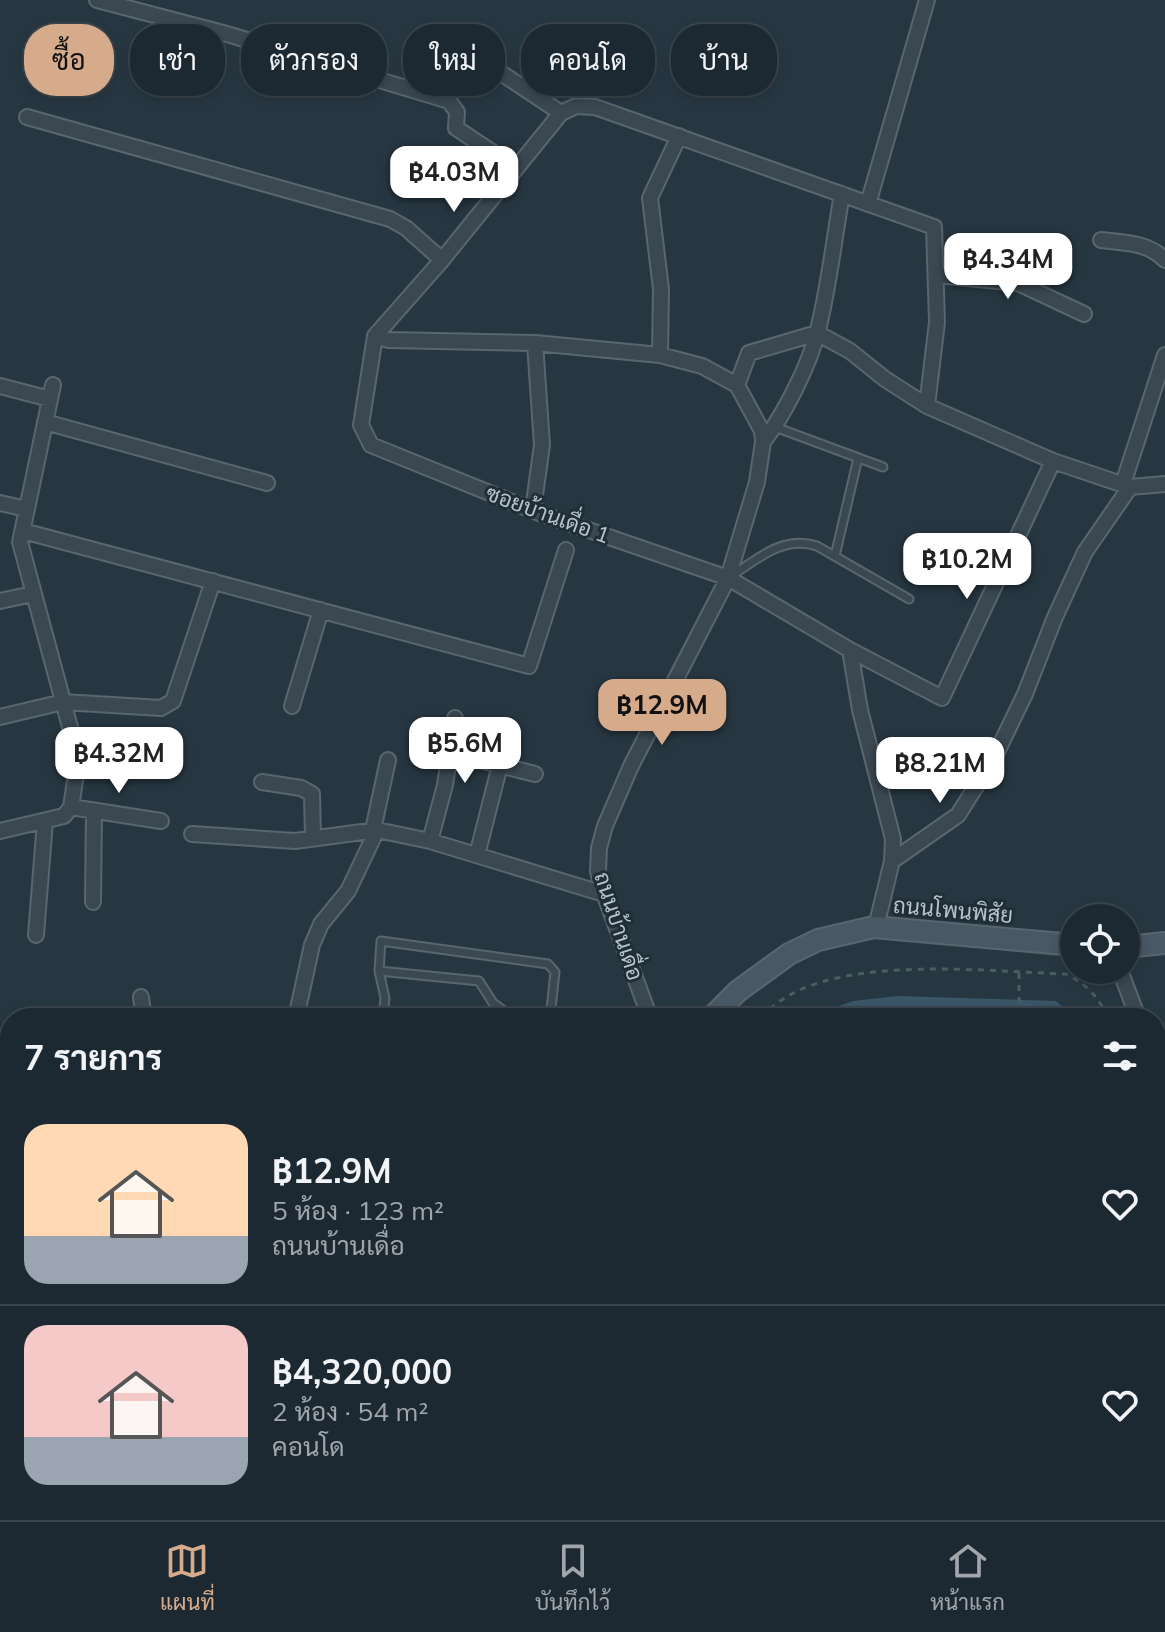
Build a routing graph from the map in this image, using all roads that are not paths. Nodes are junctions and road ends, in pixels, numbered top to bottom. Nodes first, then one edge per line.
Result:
1 (97, 0) edge
2 (927, 0) edge
3 (505, 76) edge
4 (561, 113) junction
5 (27, 117) dead end
6 (679, 136) junction
7 (516, 168) junction
8 (842, 194) junction
9 (868, 204) junction
10 (1101, 240) dead end
11 (442, 260) junction
12 (1165, 260) edge
13 (936, 275) junction
14 (1084, 314) dead end
15 (817, 333) junction
16 (375, 336) junction
17 (535, 343) junction
18 (660, 355) junction
19 (1165, 355) edge
20 (737, 385) junction
21 (0, 386) edge
22 (927, 406) junction
23 (45, 422) junction
24 (775, 427) junction
25 (763, 442) junction
26 (858, 458) junction
27 (1053, 461) junction
28 (883, 467) dead end
29 (267, 483) dead end
30 (1165, 484) edge
31 (1127, 486) junction
32 (0, 503) edge
33 (27, 509) junction
34 (533, 510) junction
35 (23, 531) junction
36 (566, 550) dead end
37 (835, 556) junction
38 (728, 578) junction
39 (213, 581) junction
40 (33, 594) junction
41 (909, 599) dead end
42 (0, 601) edge
43 (321, 610) junction
44 (850, 650) junction
45 (63, 702) junction
46 (292, 706) dead end
47 (0, 717) edge
48 (455, 718) dead end
49 (460, 755) dead end
50 (388, 760) dead end
51 (500, 765) junction
52 (535, 774) dead end
53 (262, 782) dead end
54 (71, 807) junction
55 (94, 811) junction
56 (45, 821) junction
57 (161, 821) dead end
58 (375, 830) junction
59 (0, 831) edge
60 (192, 834) dead end
61 (313, 838) junction
62 (430, 841) junction
63 (477, 855) junction
64 (892, 861) junction
65 (604, 894) junction
66 (93, 902) dead end
67 (876, 927) junction
68 (36, 935) dead end
69 (1165, 943) edge
70 (1060, 944) edge
71 (1140, 946) edge
72 (379, 971) junction
73 (1125, 984) edge
74 (141, 997) dead end
75 (143, 1008) edge
76 (298, 1008) edge
77 (384, 1008) edge
78 (500, 1008) edge
79 (551, 1008) edge
80 (646, 1008) edge
81 (721, 1008) edge
82 (1134, 1008) edge
83 (545, 1520) edge
84 (567, 1520) edge

1 - 7 street
2 - 9 street
3 - 4 street
4 - 6 street
4 - 7 street
5 - 11 street
6 - 8 street
6 - 18 street
7 - 11 street
8 - 9 street
8 - 15 street
9 - 13 street
10 - 12 street
11 - 16 street
13 - 14 street
13 - 22 street
15 - 20 street
15 - 22 street
15 - 24 street
16 - 17 street
16 - 34 street, ซอยบ้านเดื่อ 1
17 - 18 street
17 - 34 street
18 - 20 street
19 - 31 street
20 - 25 street
21 - 23 street
22 - 27 street
23 - 29 street
23 - 33 street
24 - 25 street
24 - 26 lane
25 - 38 street, ถนนบ้านเดื่อ
26 - 28 lane
26 - 37 lane
27 - 31 street
27 - 44 street, ซอยบ้านเดื่อ 1
30 - 31 street
31 - 64 street
32 - 33 street
33 - 35 street
34 - 38 street, ซอยบ้านเดื่อ 1
35 - 39 street
35 - 40 street
36 - 43 street
37 - 38 lane
37 - 41 lane
38 - 44 street, ซอยบ้านเดื่อ 1
38 - 65 street, ถนนบ้านเดื่อ
39 - 43 street
39 - 45 street
40 - 42 street
40 - 45 street
43 - 46 street
44 - 64 street
45 - 47 street
45 - 54 street
48 - 62 street
49 - 51 street
50 - 58 street
51 - 52 street
51 - 63 street
53 - 61 street
54 - 55 street
54 - 56 street
55 - 57 street
55 - 66 street
56 - 59 street
56 - 68 street
58 - 61 street
58 - 62 street
58 - 76 street
60 - 61 street
62 - 63 street
63 - 65 street
64 - 67 street
65 - 80 street, ถนนบ้านเดื่อ
67 - 70 street, ถนนโพนพิสัย
67 - 81 street, ถนนโพนพิสัย
69 - 71 street
72 - 77 lane
72 - 78 lane
72 - 79 lane
73 - 82 street
74 - 75 street
83 - 84 street

